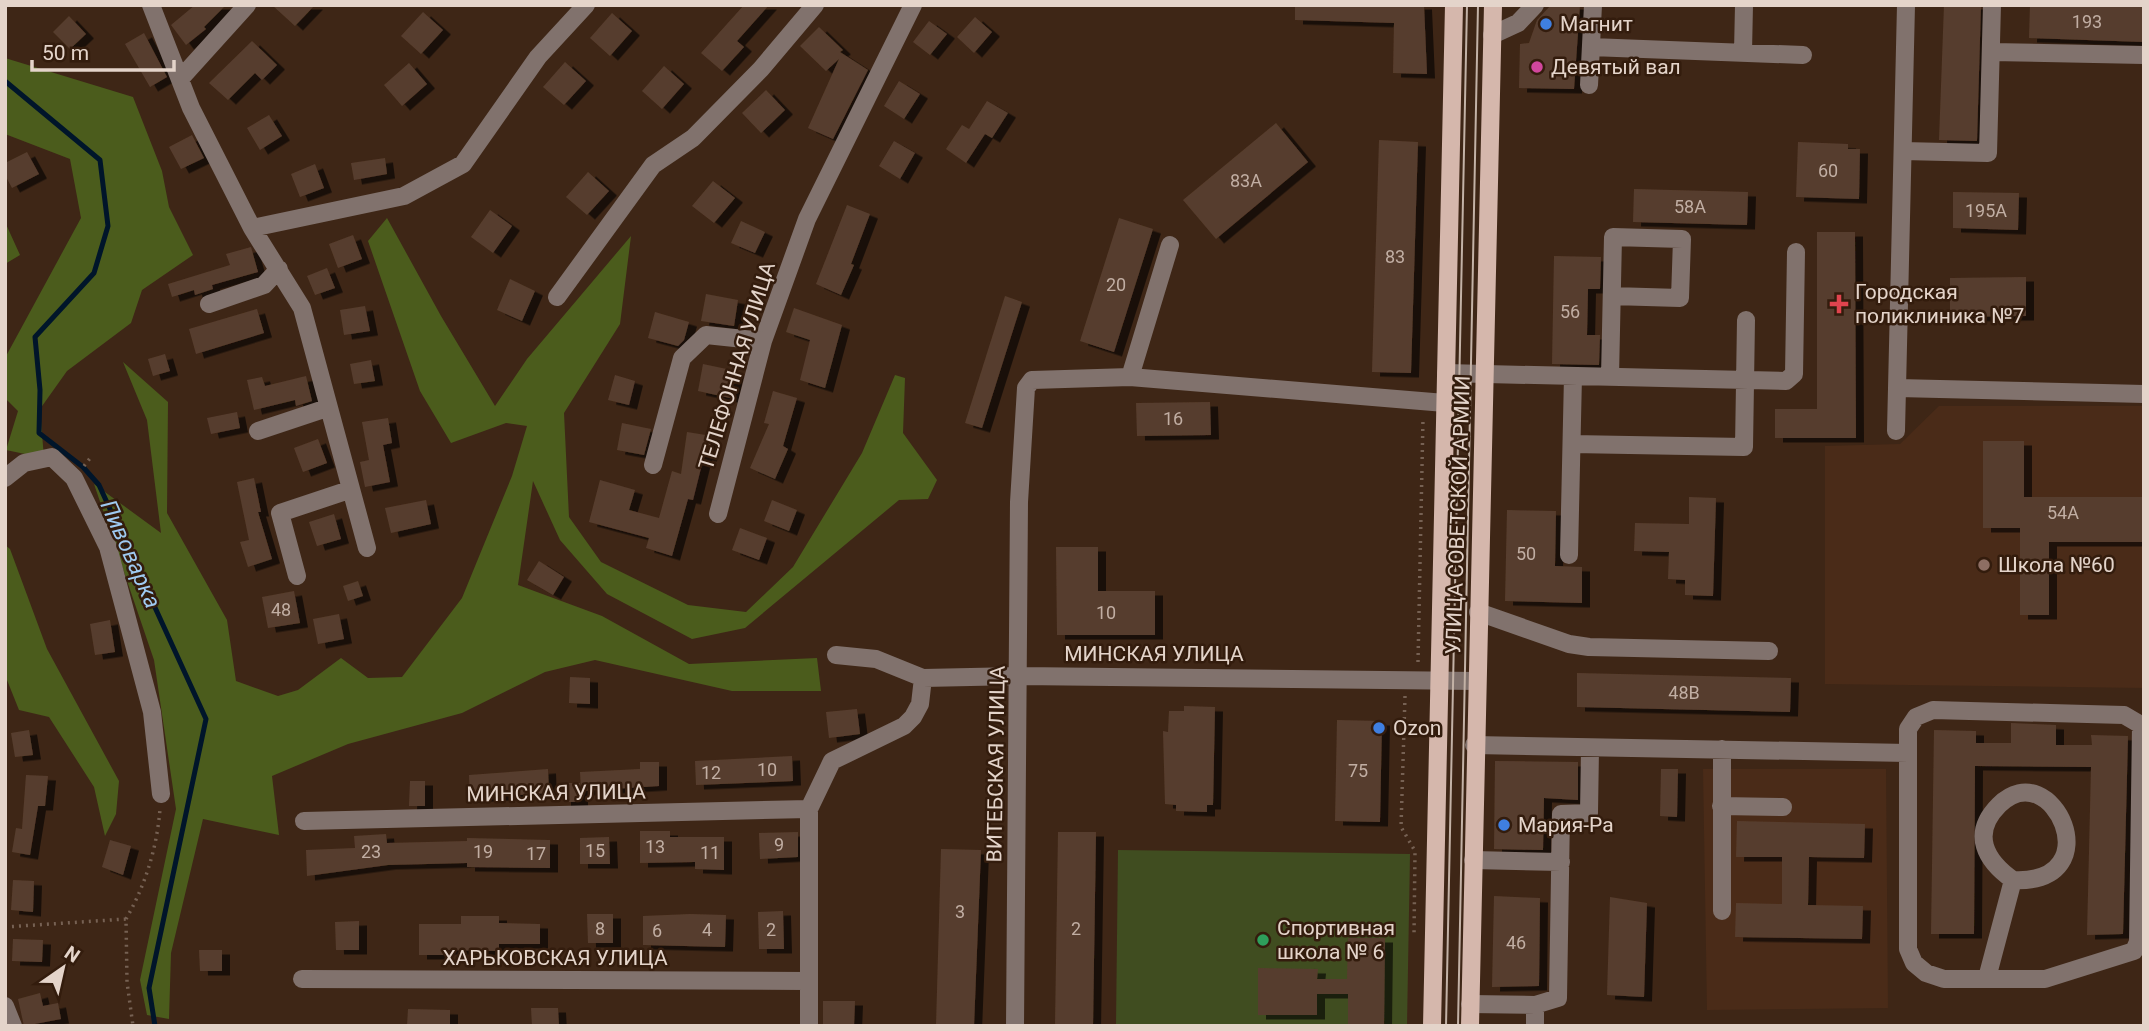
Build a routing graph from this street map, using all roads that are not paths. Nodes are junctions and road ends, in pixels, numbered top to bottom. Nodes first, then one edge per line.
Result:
1 (151, 5) edge
2 (247, 5) edge
3 (586, 5) edge
4 (815, 5) edge
5 (913, 5) edge
6 (1454, 5) edge
7 (1493, 5) edge
8 (1535, 5) edge
9 (1593, 5) edge
10 (1744, 5) edge
11 (1906, 5) edge
12 (1992, 5) edge
13 (1492, 35) junction
14 (1591, 47) junction
15 (1742, 52) junction
16 (1991, 52) junction
17 (1803, 55) dead end
18 (2144, 55) edge
19 (181, 78) junction
20 (1589, 85) dead end
21 (1903, 151) junction
22 (252, 228) junction
23 (1170, 245) dead end
24 (1796, 252) dead end
25 (279, 269) junction
26 (1612, 296) junction
27 (557, 297) dead end
28 (209, 304) dead end
29 (1746, 320) dead end
30 (763, 341) junction
31 (1446, 373) junction
32 (1484, 374) junction
33 (1573, 376) junction
34 (1130, 377) junction
35 (1610, 377) junction
36 (1745, 380) junction
37 (1898, 388) junction
38 (2144, 394) edge
39 (1445, 403) junction
40 (327, 408) junction
41 (258, 431) dead end
42 (1896, 431) dead end
43 (1572, 444) junction
44 (653, 465) dead end
45 (5, 478) edge
46 (349, 489) junction
47 (718, 514) dead end
48 (367, 548) dead end
49 (1569, 555) dead end
50 (298, 576) dead end
51 (1478, 612) junction
52 (1769, 651) dead end
53 (836, 655) dead end
54 (1020, 676) junction
55 (923, 678) junction
56 (1438, 679) junction
57 (1476, 681) junction
58 (2142, 725) edge
59 (1474, 745) junction
60 (1590, 749) junction
61 (1722, 750) junction
62 (1908, 753) junction
63 (2143, 784) edge
64 (161, 794) road end
65 (1721, 806) junction
66 (1783, 807) dead end
67 (809, 809) junction
68 (304, 821) dead end
69 (1473, 860) junction
70 (1561, 862) junction
71 (2012, 880) junction
72 (1722, 911) dead end
73 (1987, 978) junction
74 (302, 979) dead end
75 (807, 981) junction
76 (1470, 1004) junction
77 (1535, 1005) junction
78 (5, 1006) edge
79 (13, 1026) edge
80 (809, 1026) edge
81 (1015, 1026) edge
82 (1432, 1026) edge
83 (1470, 1026) edge
84 (1535, 1026) edge

1 - 19 street
2 - 19 street
3 - 22 street
4 - 27 street
5 - 30 street, ТЕЛЕФОННАЯ УЛИЦА
6 - 31 main road, УЛИЦА СОВЕТСКОЙ АРМИИ
7 - 13 main road, УЛИЦА СОВЕТСКОЙ АРМИИ
8 - 13 street
9 - 14 street
10 - 15 street
11 - 21 street
12 - 16 street
13 - 32 main road, УЛИЦА СОВЕТСКОЙ АРМИИ
14 - 15 street
14 - 20 street
15 - 17 street
16 - 18 street
16 - 21 street
19 - 22 street
21 - 37 street
22 - 25 street
23 - 34 street
24 - 36 street
25 - 28 street
25 - 40 street
26 - 26 street
26 - 35 street
29 - 36 street
30 - 44 street
30 - 47 street, ТЕЛЕФОННАЯ УЛИЦА
31 - 32 street
31 - 39 main road, УЛИЦА СОВЕТСКОЙ АРМИИ
32 - 33 street
32 - 51 main road, УЛИЦА СОВЕТСКОЙ АРМИИ
33 - 35 street
33 - 43 street
34 - 39 street
34 - 54 street, ВИТЕБСКАЯ УЛИЦА
35 - 36 street
36 - 43 street
37 - 38 street
37 - 42 street
39 - 56 main road, УЛИЦА СОВЕТСКОЙ АРМИИ
40 - 41 street
40 - 46 street
43 - 49 street
45 - 64 street
46 - 48 street
46 - 50 street
51 - 52 street
51 - 57 main road, УЛИЦА СОВЕТСКОЙ АРМИИ
53 - 55 street, МИНСКАЯ УЛИЦА
54 - 55 street, МИНСКАЯ УЛИЦА
54 - 56 street, МИНСКАЯ УЛИЦА
54 - 81 street, ВИТЕБСКАЯ УЛИЦА
55 - 67 street
56 - 57 street, МИНСКАЯ УЛИЦА
56 - 82 main road, УЛИЦА СОВЕТСКОЙ АРМИИ
57 - 59 main road, УЛИЦА СОВЕТСКОЙ АРМИИ
58 - 62 street
58 - 63 street
59 - 60 street
59 - 69 main road, УЛИЦА СОВЕТСКОЙ АРМИИ
60 - 61 street
60 - 70 street
61 - 62 street
61 - 65 street
62 - 73 street
63 - 73 street
65 - 66 street
65 - 72 street
67 - 68 street, МИНСКАЯ УЛИЦА
67 - 75 street
69 - 70 street
69 - 76 main road, УЛИЦА СОВЕТСКОЙ АРМИИ
70 - 77 street
71 - 71 street
71 - 73 street
74 - 75 street, ХАРЬКОВСКАЯ УЛИЦА
75 - 80 street
76 - 77 street
76 - 83 main road, УЛИЦА СОВЕТСКОЙ АРМИИ
77 - 84 street
78 - 79 street

